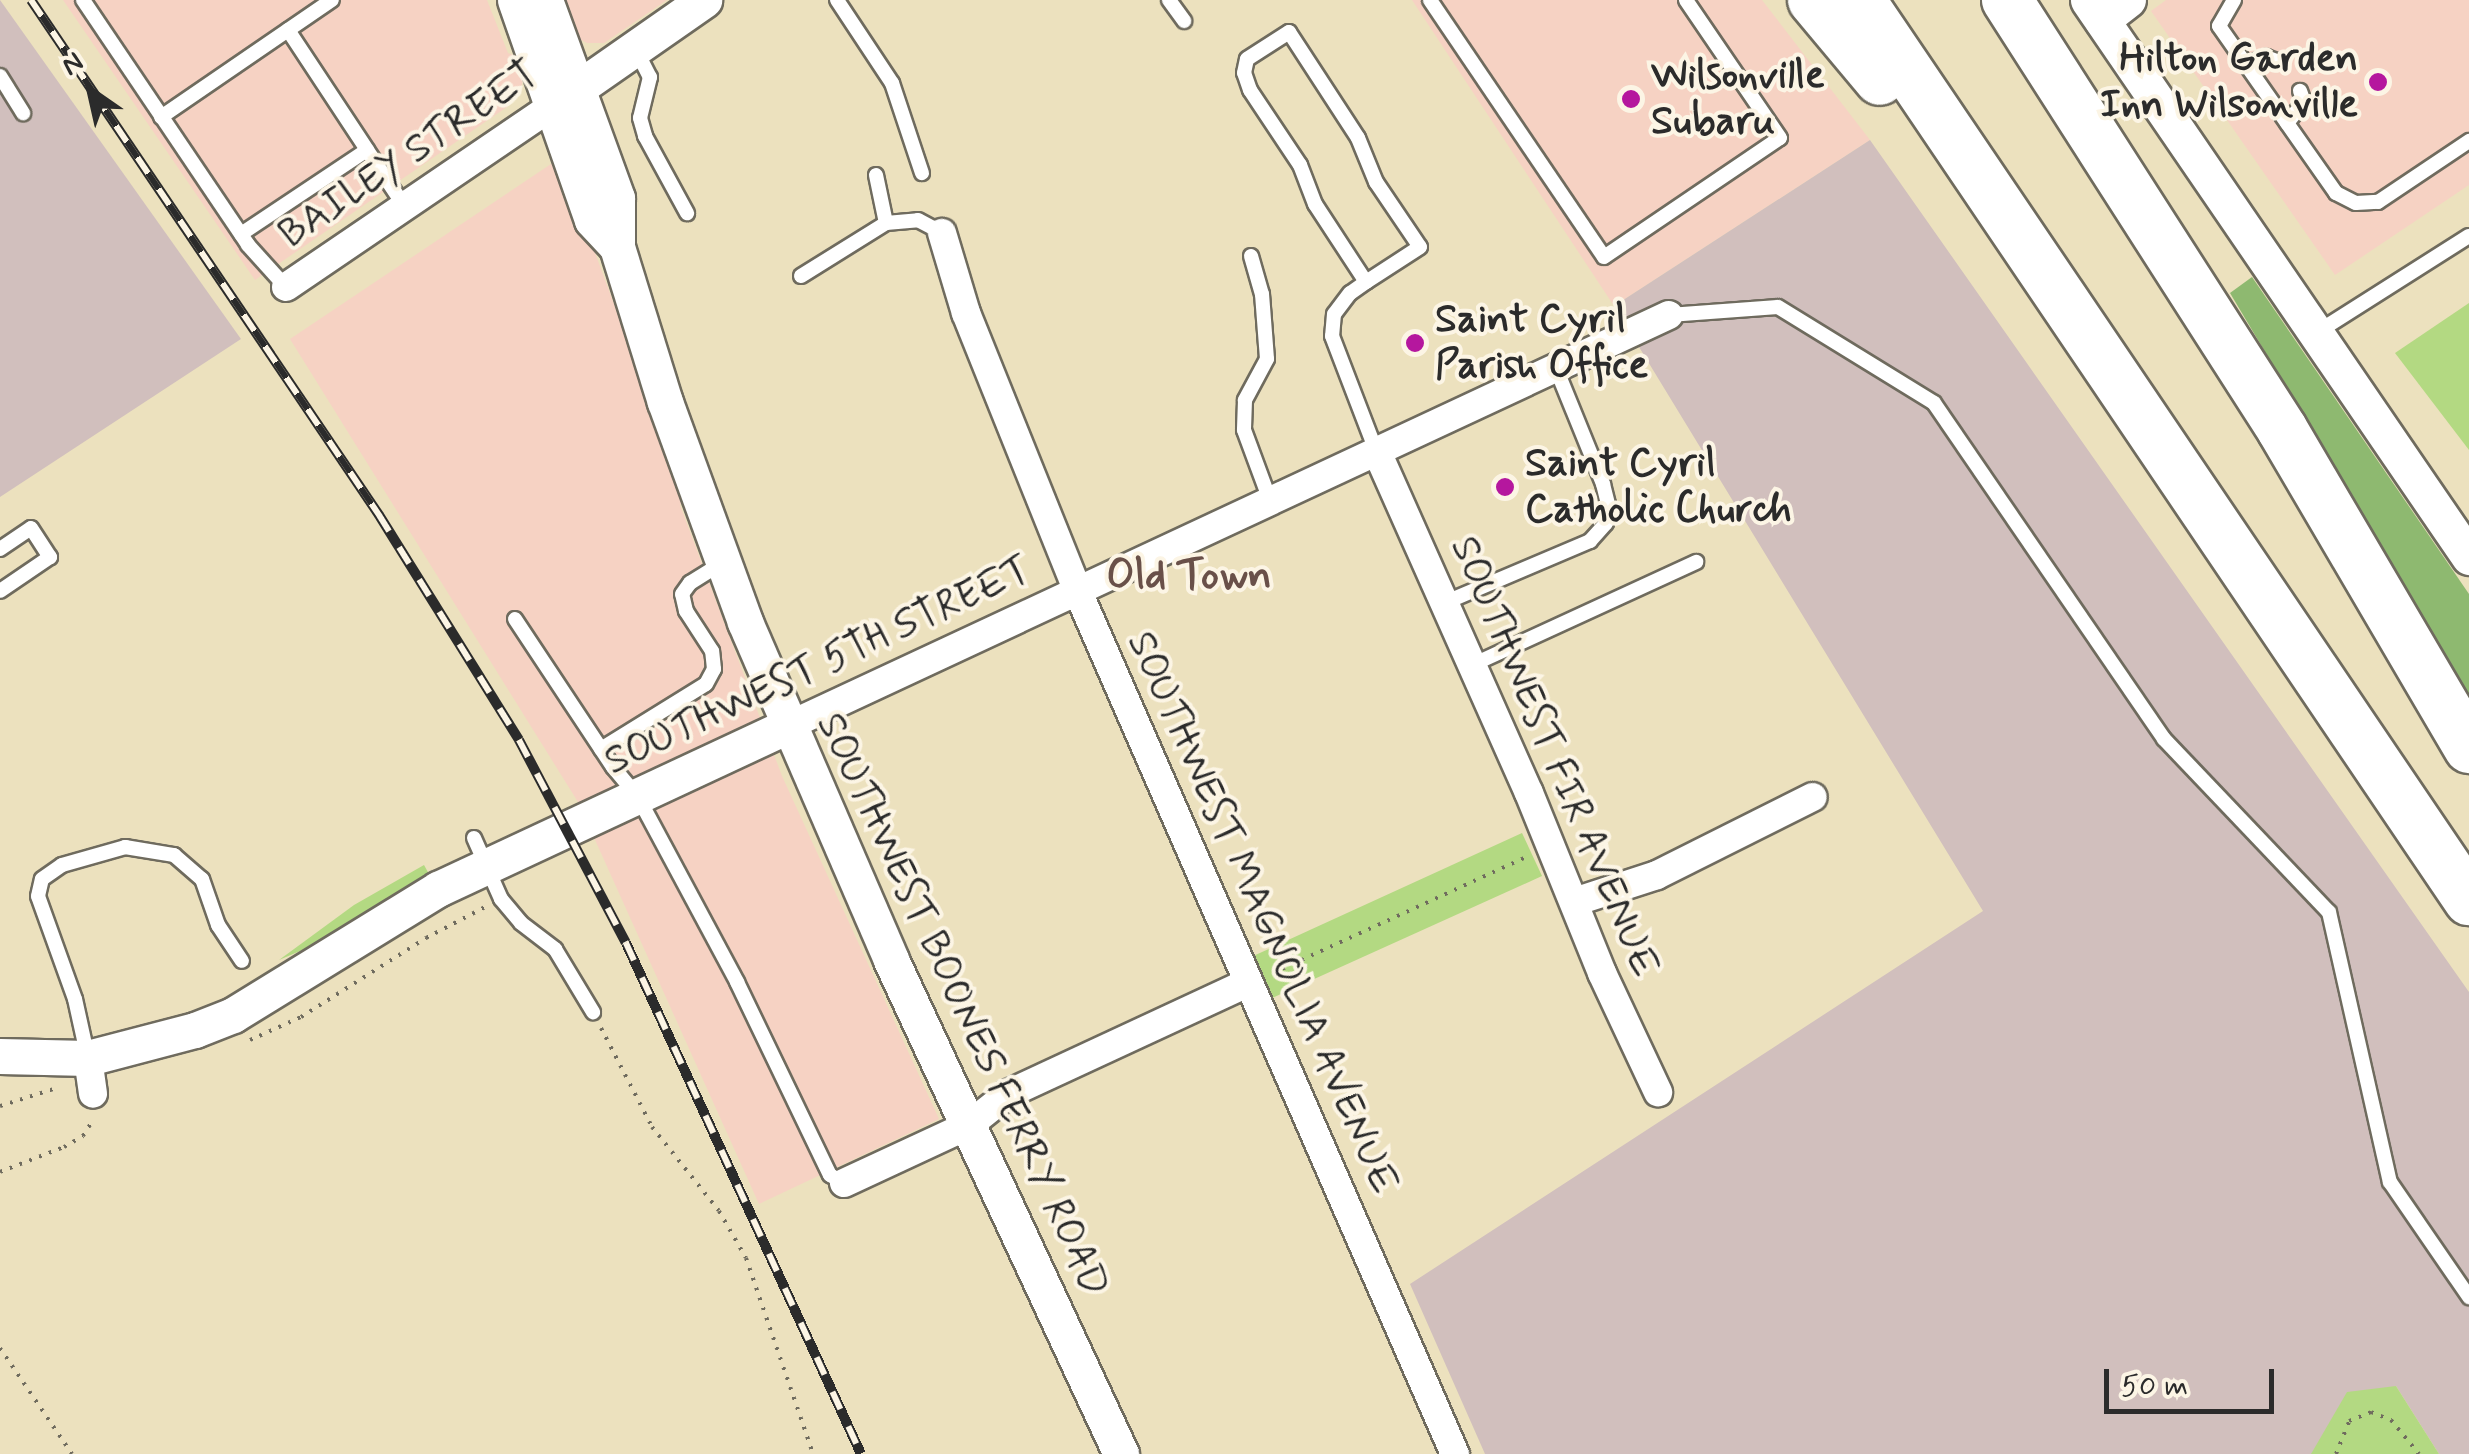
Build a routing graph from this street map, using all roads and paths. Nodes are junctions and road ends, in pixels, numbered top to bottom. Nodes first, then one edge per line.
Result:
1 (83, 0) edge
2 (332, 0) edge
3 (516, 0) edge
4 (545, 0) edge
5 (704, 0) edge
6 (837, 0) edge
7 (1169, 0) edge
8 (1430, 0) edge
9 (1686, 0) edge
10 (1813, 0) edge
11 (1860, 0) edge
12 (2007, 0) edge
13 (2234, 0) edge
14 (2106, 7) edge
15 (1184, 21) dead end
16 (288, 30) junction
17 (635, 48) junction
18 (2282, 63) dead end
19 (2246, 65) junction
20 (0, 76) edge
21 (2300, 91) dead end
22 (565, 97) junction
23 (23, 113) dead end
24 (161, 117) junction
25 (2287, 123) junction
26 (2469, 142) edge
27 (367, 150) junction
28 (922, 173) dead end
29 (876, 175) dead end
30 (405, 207) junction
31 (687, 213) dead end
32 (886, 223) junction
33 (942, 233) joint
34 (241, 234) junction
35 (2469, 236) edge
36 (1251, 256) dead end
37 (2042, 270) junction
38 (801, 276) dead end
39 (1366, 282) junction
40 (286, 287) joint
41 (1669, 315) joint
42 (2316, 333) junction
43 (1555, 366) junction
44 (1378, 454) junction
45 (1271, 504) junction
46 (0, 549) edge
47 (2469, 557) edge
48 (723, 562) junction
49 (1696, 562) dead end
50 (0, 591) edge
51 (1078, 592) junction
52 (1444, 603) junction
53 (515, 618) dead end
54 (1472, 665) junction
55 (788, 726) junction
56 (2469, 748) edge
57 (601, 749) junction
58 (638, 797) junction
59 (1813, 798) dead end
60 (1550, 846) junction
61 (480, 852) junction
62 (2469, 900) edge
63 (1574, 902) junction
64 (242, 961) dead end
65 (1247, 983) junction
66 (593, 1012) joint
67 (0, 1056) edge
68 (88, 1058) junction
69 (1658, 1092) dead end
70 (94, 1094) joint
71 (969, 1125) junction
72 (0, 1172) edge
73 (844, 1184) joint
74 (2469, 1297) edge
75 (0, 1348) edge
76 (72, 1454) edge
77 (813, 1454) edge
78 (1121, 1454) edge
79 (1456, 1454) edge
80 (2336, 1454) edge
81 (2420, 1454) edge

1 - 24 lane
2 - 16 lane
3 - 22 street, SOUTHWEST BOONES FERRY ROAD
4 - 22 street, SOUTHWEST BOONES FERRY ROAD
5 - 17 street
6 - 28 lane
7 - 15 lane
8 - 9 lane
10 - 37 highway
11 - 37 highway
12 - 56 highway
13 - 19 lane
14 - 42 street
16 - 24 lane
16 - 27 lane
17 - 22 street
17 - 31 lane
18 - 19 lane
19 - 25 lane
20 - 23 lane
21 - 25 lane
22 - 30 street, BAILEY STREET
22 - 48 street, SOUTHWEST BOONES FERRY ROAD
24 - 34 lane
25 - 26 lane
27 - 30 lane
27 - 34 lane
29 - 32 lane
30 - 40 street, BAILEY STREET
32 - 33 lane
32 - 38 lane
33 - 51 street, SOUTHWEST MAGNOLIA AVENUE
34 - 40 lane
35 - 42 lane
36 - 45 lane
37 - 62 highway
39 - 39 lane
39 - 44 lane
41 - 43 street, SOUTHWEST 5TH STREET
41 - 74 lane
42 - 47 street
43 - 44 street, SOUTHWEST 5TH STREET
43 - 52 lane
44 - 45 street, SOUTHWEST 5TH STREET
44 - 52 street, SOUTHWEST FIR AVENUE
45 - 51 street, SOUTHWEST 5TH STREET
46 - 50 lane
48 - 55 street, SOUTHWEST BOONES FERRY ROAD
48 - 57 lane
49 - 54 lane
51 - 55 street, SOUTHWEST 5TH STREET
51 - 65 street, SOUTHWEST MAGNOLIA AVENUE
52 - 54 street, SOUTHWEST FIR AVENUE
53 - 57 lane
54 - 60 street, SOUTHWEST FIR AVENUE
55 - 58 street, SOUTHWEST 5TH STREET
55 - 71 street, SOUTHWEST BOONES FERRY ROAD
57 - 58 lane
58 - 61 street, SOUTHWEST 5TH STREET
58 - 73 lane
59 - 63 street
60 - 63 street, SOUTHWEST FIR AVENUE
60 - 65 path
61 - 66 lane
61 - 68 street, SOUTHWEST 5TH STREET
63 - 69 street, SOUTHWEST FIR AVENUE
64 - 68 lane
65 - 71 street
65 - 79 street, SOUTHWEST MAGNOLIA AVENUE
66 - 77 path
67 - 68 street, SOUTHWEST 5TH STREET
68 - 70 street
70 - 72 path
71 - 73 street
71 - 78 street, SOUTHWEST BOONES FERRY ROAD
75 - 76 path
80 - 81 path

